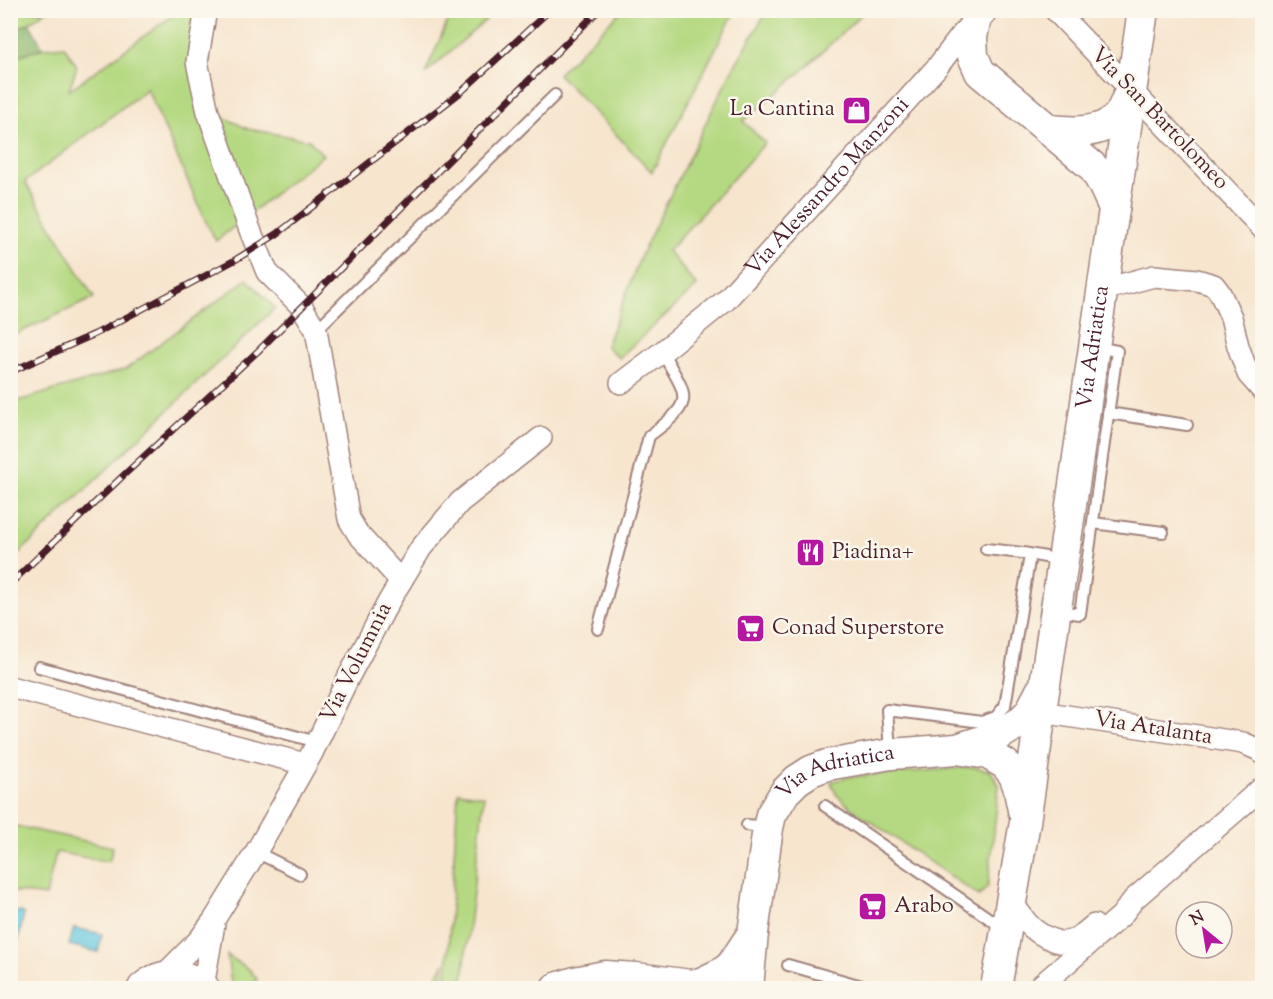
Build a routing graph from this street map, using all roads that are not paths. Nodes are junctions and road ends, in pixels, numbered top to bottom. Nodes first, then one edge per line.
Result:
1 (206, 10) edge
2 (1055, 10) edge
3 (1143, 10) edge
4 (979, 14) edge
5 (938, 66) junction
6 (980, 72) junction
7 (1131, 90) junction
8 (555, 95) dead end
9 (1049, 130) junction
10 (1114, 208) junction
11 (1263, 228) edge
12 (1102, 290) junction
13 (316, 330) junction
14 (1094, 346) junction
15 (662, 352) junction
16 (621, 383) dead end
17 (1263, 390) edge
18 (1108, 413) junction
19 (1187, 425) dead end
20 (541, 438) dead end
21 (1093, 523) junction
22 (1163, 532) dead end
23 (986, 549) dead end
24 (1030, 555) junction
25 (1062, 561) junction
26 (401, 581) junction
27 (1055, 611) junction
28 (598, 628) dead end
29 (39, 667) dead end
30 (10, 687) edge
31 (1042, 699) junction
32 (317, 742) junction
33 (957, 748) junction
34 (1263, 753) edge
35 (891, 754) junction
36 (305, 764) junction
37 (1263, 788) edge
38 (825, 806) dead end
39 (1025, 822) junction
40 (256, 852) junction
41 (300, 874) dead end
42 (1134, 898) junction
43 (1011, 900) junction
44 (214, 920) junction
45 (1006, 930) junction
46 (753, 933) junction
47 (788, 965) dead end
48 (153, 982) edge
49 (644, 983) edge
50 (203, 988) edge
51 (556, 988) edge
52 (748, 988) edge
53 (869, 988) edge
54 (996, 988) edge
55 (1038, 988) edge

1 - 13 street
2 - 7 street, Via San Bartolomeo
3 - 7 main road, Via Adriatica
4 - 5 street, Via Alessandro Manzoni
4 - 6 main road
5 - 6 street
5 - 15 street, Via Alessandro Manzoni
6 - 9 main road
7 - 9 main road
7 - 10 main road, Via Adriatica
7 - 11 street, Via San Bartolomeo
8 - 13 lane
9 - 10 main road
10 - 12 main road, Via Adriatica
12 - 14 main road, Via Adriatica
12 - 17 street
13 - 26 street
14 - 18 lane
14 - 25 main road, Via Adriatica
15 - 16 street
15 - 28 lane
18 - 19 lane
18 - 21 lane
20 - 26 street, Via Volumnia
21 - 22 lane
21 - 27 lane
23 - 24 lane
24 - 25 lane
24 - 35 lane
25 - 27 main road, Via Adriatica
26 - 32 street, Via Volumnia
27 - 31 main road, Via Adriatica
29 - 32 lane
30 - 36 street
31 - 33 main road, Via Adriatica
31 - 34 street, Via Atalanta
31 - 39 main road, Via Adriatica
32 - 36 street, Via Volumnia
33 - 35 main road, Via Adriatica
33 - 39 main road
35 - 46 main road, Via Adriatica
36 - 40 street, Via Volumnia
37 - 42 street
38 - 45 lane, Via Adriatica
39 - 43 main road, Via Adriatica
40 - 41 lane
40 - 44 street, Via Volumnia
42 - 43 street
42 - 55 street
43 - 45 main road, Via Adriatica
44 - 48 street, Via Volumnia
44 - 50 street, Via Volumnia
45 - 54 main road, Via Adriatica
46 - 49 main road, Via Adriatica
46 - 52 main road, Via Adriatica
47 - 53 lane
48 - 50 main road
49 - 51 main road, Via Adriatica

